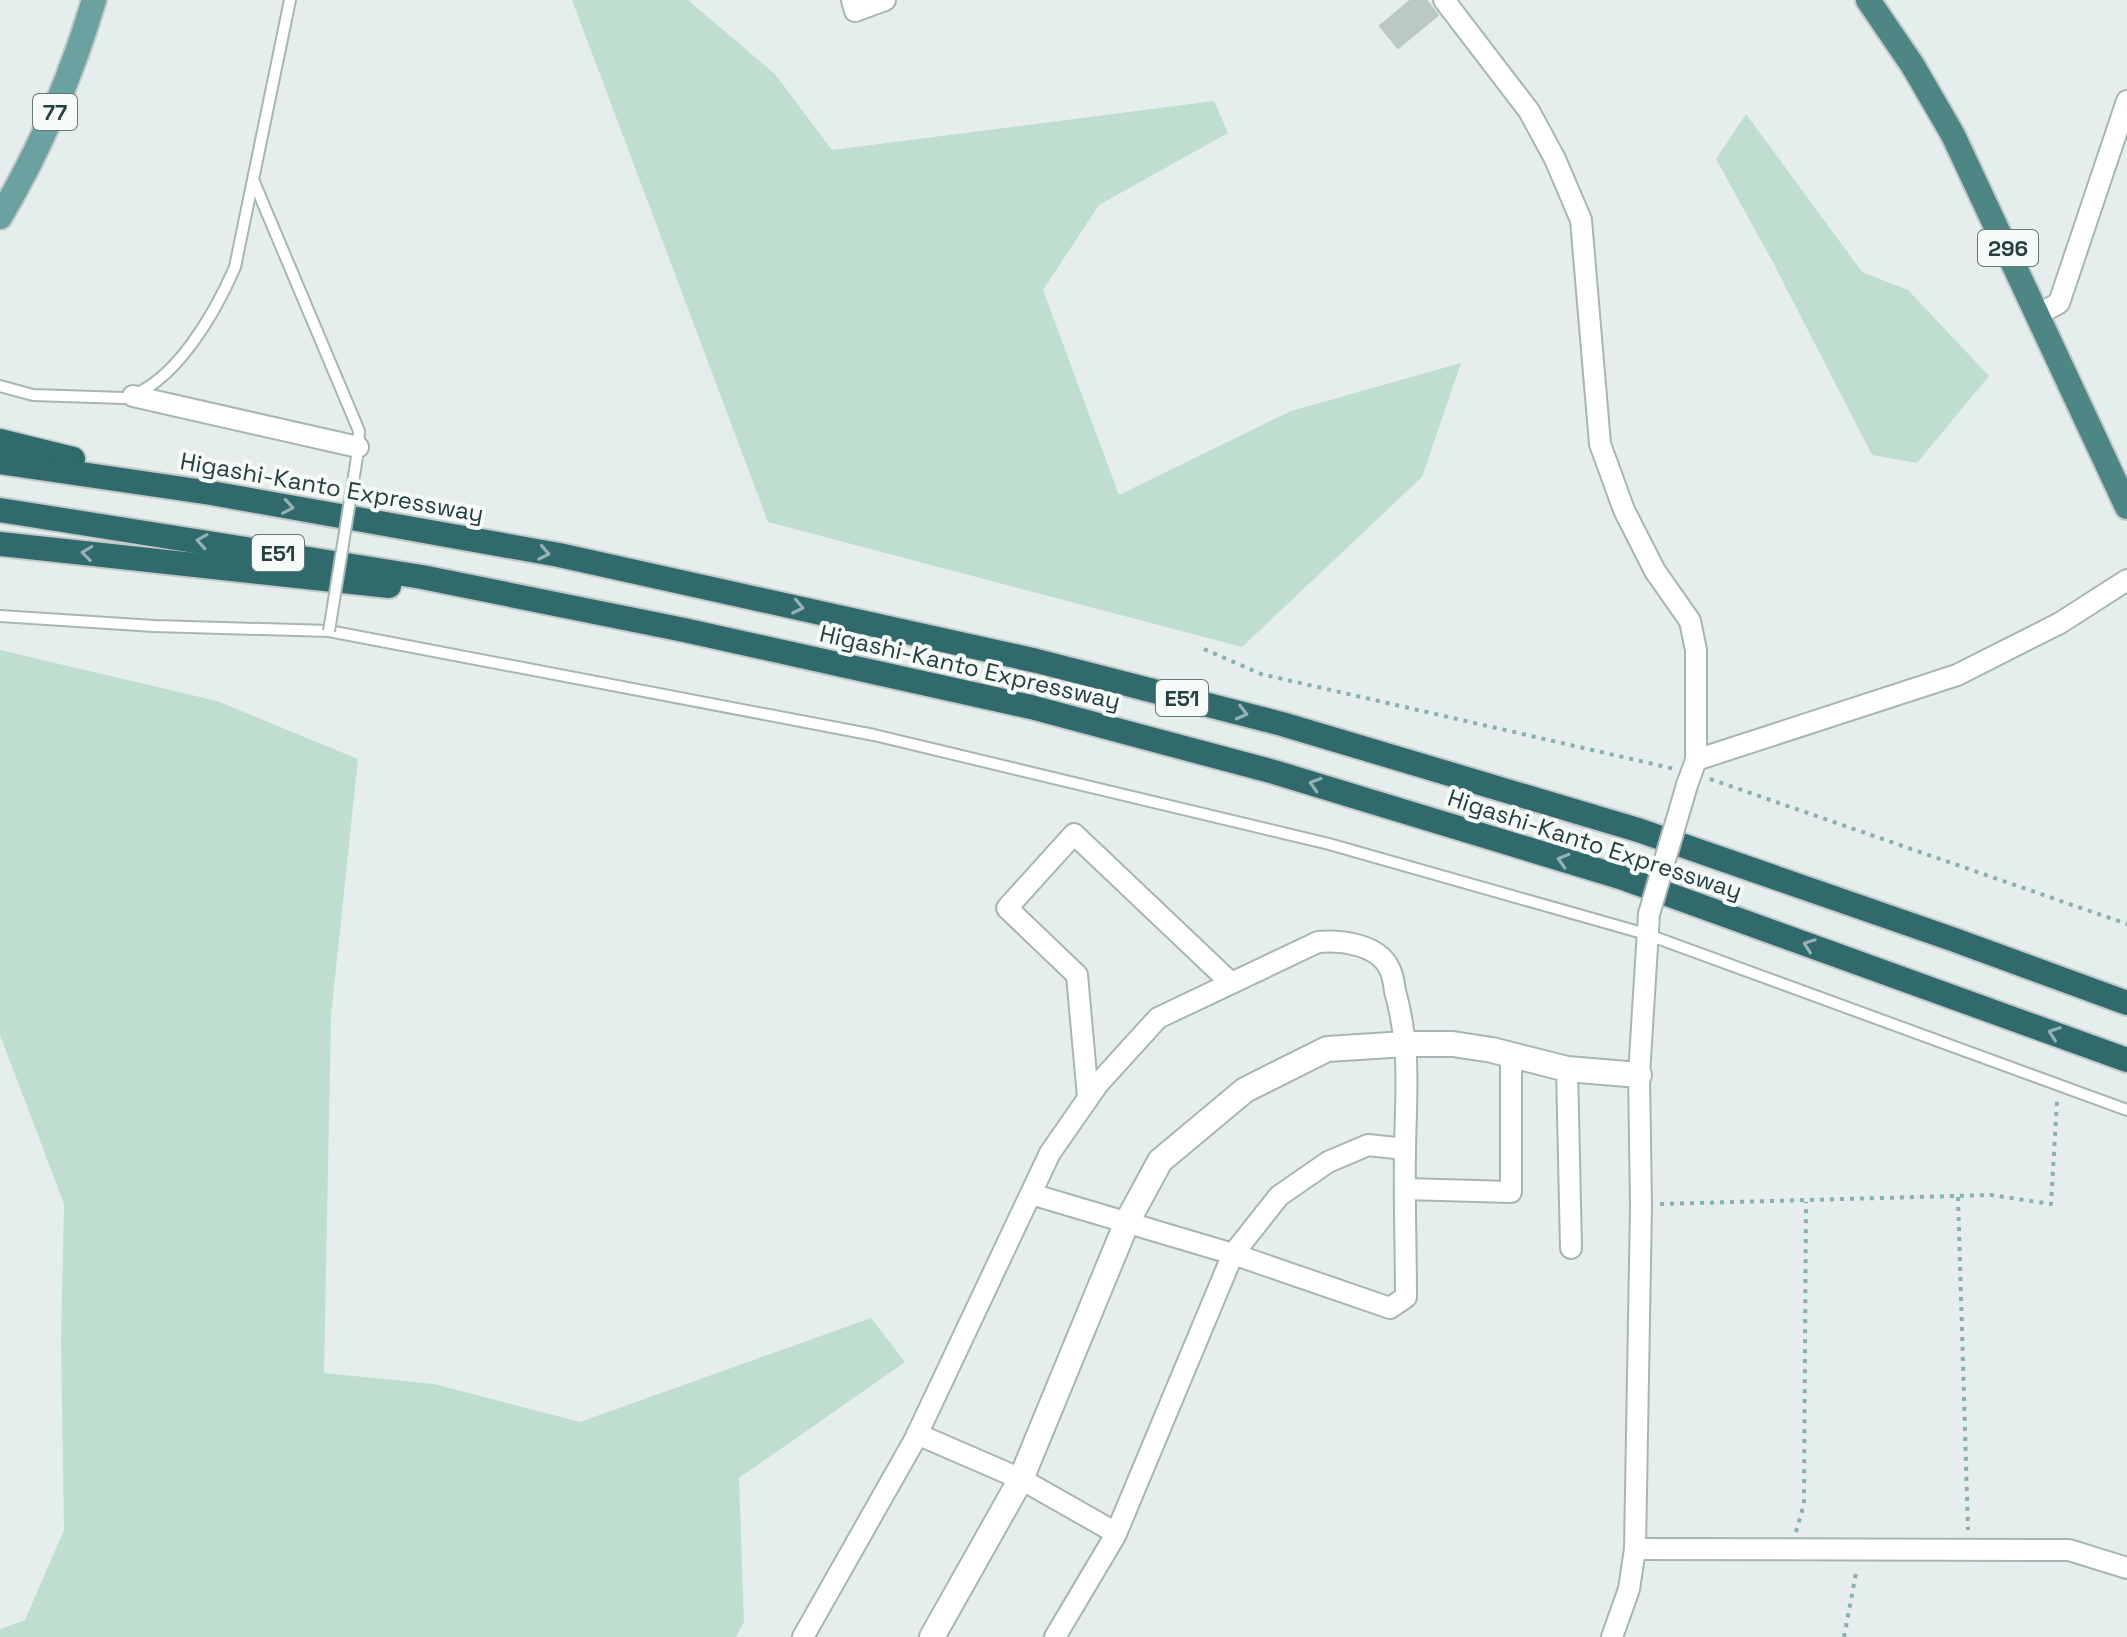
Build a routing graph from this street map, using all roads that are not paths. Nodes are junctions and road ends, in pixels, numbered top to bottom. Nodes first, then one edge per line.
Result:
1 (94, 0) edge
2 (290, 0) edge
3 (852, 0) edge
4 (885, 0) edge
5 (1444, 0) edge
6 (1868, 0) edge
7 (2127, 101) edge
8 (254, 182) junction
9 (0, 217) edge
10 (2039, 314) junction
11 (0, 386) edge
12 (133, 396) junction
13 (0, 441) edge
14 (358, 452) junction
15 (0, 462) edge
16 (211, 493) junction
17 (2127, 507) edge
18 (0, 510) edge
19 (0, 544) edge
20 (2127, 580) edge
21 (555, 604) junction
22 (0, 616) edge
23 (329, 631) junction
24 (1696, 760) junction
25 (1648, 924) junction
26 (1231, 983) junction
27 (2127, 1003) edge
28 (1406, 1044) junction
29 (1511, 1056) junction
30 (2127, 1060) edge
31 (1567, 1069) junction
32 (1639, 1075) junction
33 (1088, 1097) junction
34 (2127, 1110) edge
35 (1405, 1149) junction
36 (1405, 1189) junction
37 (1031, 1194) junction
38 (1127, 1222) junction
39 (1571, 1248) dead end
40 (1233, 1254) junction
41 (917, 1434) junction
42 (1021, 1479) junction
43 (1116, 1533) junction
44 (1635, 1549) junction
45 (2127, 1568) edge
46 (803, 1637) edge
47 (932, 1637) edge
48 (1055, 1637) edge
49 (1612, 1637) edge

1 - 9 main road, 77
2 - 8 lane
3 - 4 street
5 - 24 street
6 - 10 highway, 296
7 - 10 street
8 - 12 lane
8 - 14 lane
10 - 17 highway, 296
11 - 12 lane
12 - 14 street
13 - 16 highway
14 - 23 lane, bridge
15 - 16 highway, Higashi-Kanto Expressway / E51
16 -> 27 highway, Higashi-Kanto Expressway / E51
21 -> 18 highway, Higashi-Kanto Expressway / E51
21 -> 19 highway
20 - 24 street
30 -> 21 highway, Higashi-Kanto Expressway / E51
22 - 23 lane
23 - 25 lane
24 - 25 street, bridge
25 - 32 street
25 - 34 lane
26 - 28 street
26 - 33 street
26 - 33 street
28 - 29 street
28 - 35 street
28 - 38 street
29 - 31 street
29 - 36 street
31 - 32 street
31 - 39 street
32 - 44 street
33 - 37 street
35 - 36 street
35 - 40 street
36 - 40 street
37 - 38 street
37 - 41 street
38 - 40 street
38 - 42 street
40 - 43 street
41 - 42 street
41 - 46 street
42 - 43 street
42 - 47 street
43 - 48 street
44 - 45 street
44 - 49 street

